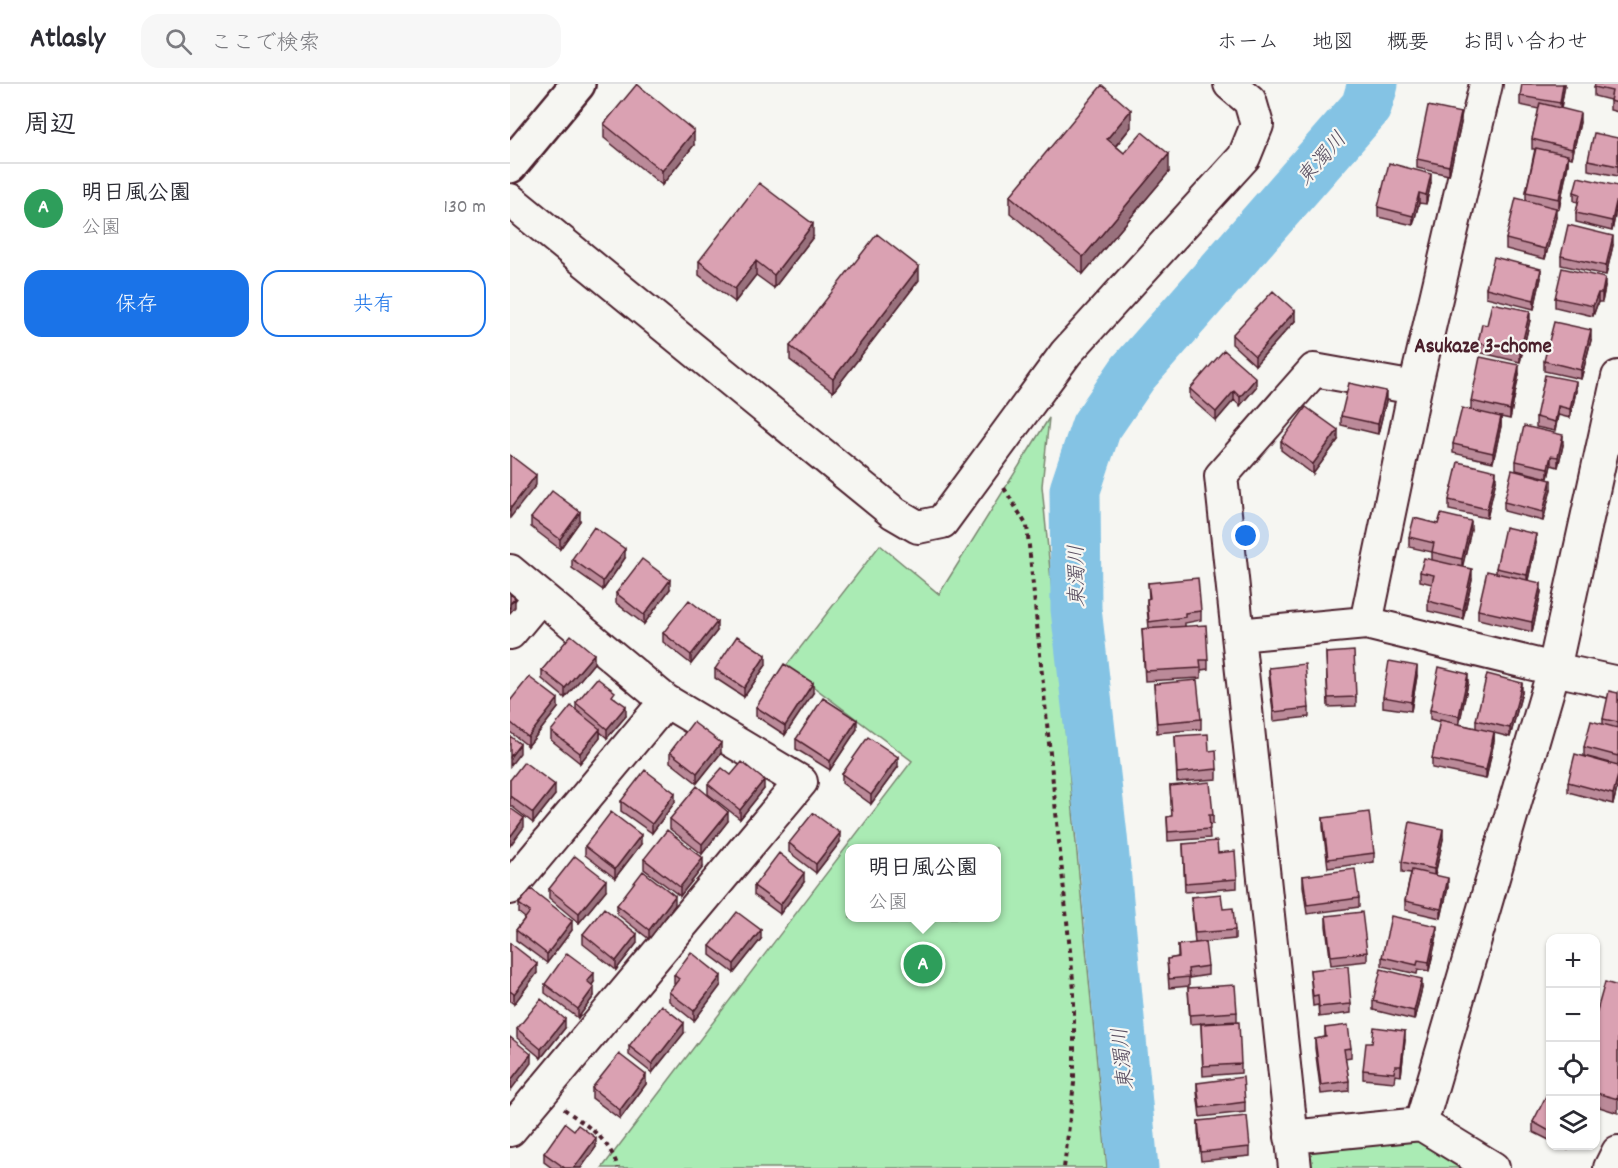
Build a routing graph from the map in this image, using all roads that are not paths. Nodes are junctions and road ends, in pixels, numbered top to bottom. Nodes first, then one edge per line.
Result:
1 (578, 84) edge
2 (1230, 84) edge
3 (1486, 84) edge
4 (510, 166) edge
5 (510, 200) edge
6 (1618, 377) edge
7 (1415, 388) junction
8 (510, 571) edge
9 (540, 597) junction
10 (1366, 623) junction
11 (510, 633) edge
12 (1238, 635) junction
13 (1554, 669) junction
14 (1618, 683) edge
15 (666, 701) junction
16 (510, 888) edge
17 (1421, 1124) junction
18 (510, 1130) edge
19 (1291, 1137) junction
20 (1618, 1152) edge
21 (1295, 1168) edge
22 (1493, 1168) edge
23 (1610, 1168) edge

1 - 4 street
2 - 5 street
3 - 7 street
6 - 13 street
7 - 10 street
7 - 12 street
8 - 9 street
9 - 11 street
9 - 15 street
10 - 12 street
10 - 13 street
12 - 19 street
13 - 14 street
13 - 17 street
15 - 16 street
15 - 18 street
17 - 19 street
17 - 22 street
19 - 21 street
20 - 23 street

